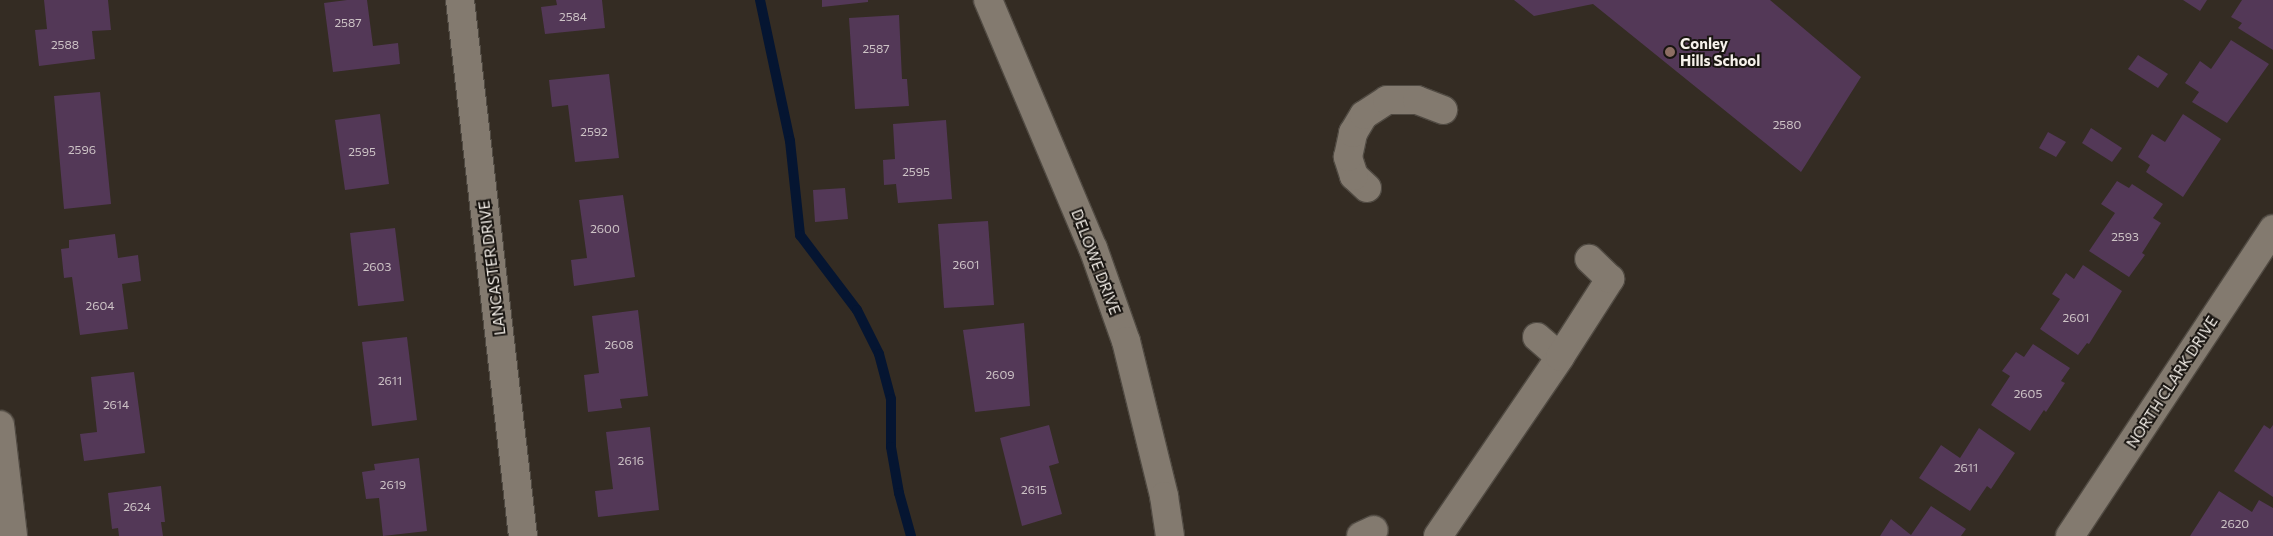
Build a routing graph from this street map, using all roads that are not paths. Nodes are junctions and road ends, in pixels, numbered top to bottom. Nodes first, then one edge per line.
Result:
1 (460, 0) edge
2 (988, 0) edge
3 (1442, 110) dead end
4 (1367, 188) dead end
5 (2273, 229) edge
6 (1589, 259) dead end
7 (1537, 337) dead end
8 (1560, 358) junction
9 (0, 425) edge
10 (13, 536) edge
11 (523, 536) edge
12 (1170, 536) edge
13 (1438, 536) edge
14 (2070, 536) edge

1 - 11 street, LANCASTER DRIVE
2 - 12 street, DELOWE DRIVE
3 - 4 street
5 - 14 street, NORTH CLARK DRIVE
6 - 8 street
7 - 8 street
8 - 13 street
9 - 10 street

